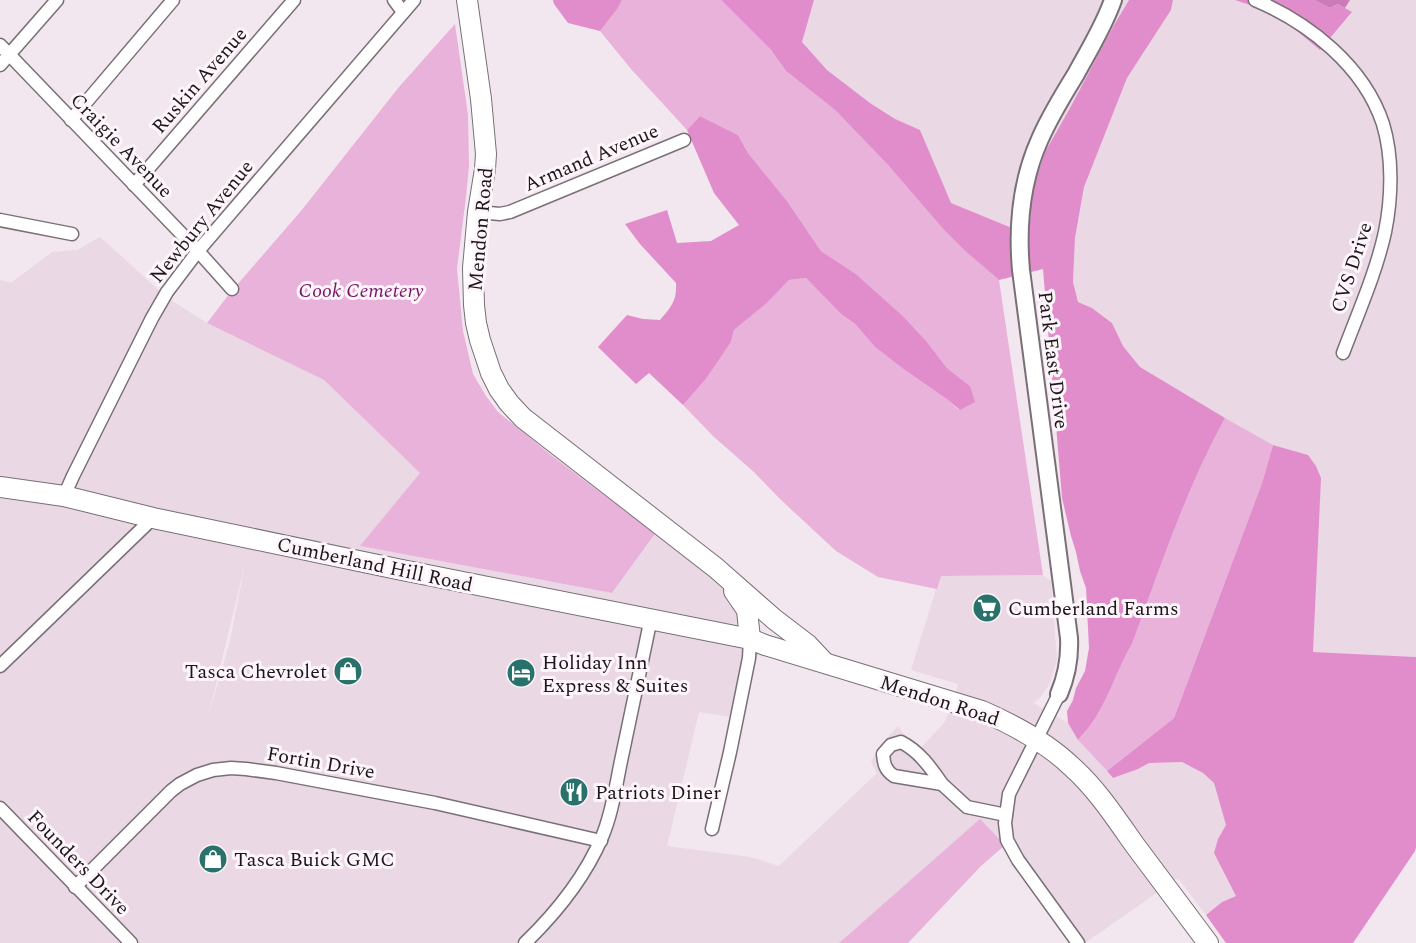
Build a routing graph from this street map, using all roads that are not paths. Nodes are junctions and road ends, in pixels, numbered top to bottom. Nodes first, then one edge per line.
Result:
1 (57, 0) edge
2 (173, 0) edge
3 (294, 0) edge
4 (394, 0) edge
5 (414, 0) edge
6 (467, 0) edge
7 (1113, 0) edge
8 (1255, 0) edge
9 (403, 12) junction
10 (0, 45) edge
11 (4, 60) edge
12 (70, 120) junction
13 (684, 140) dead end
14 (134, 185) junction
15 (478, 212) junction
16 (0, 220) edge
17 (72, 234) dead end
18 (198, 251) junction
19 (232, 289) dead end
20 (1343, 353) dead end
21 (0, 487) edge
22 (64, 496) junction
23 (153, 518) junction
24 (716, 568) junction
25 (758, 604) junction
26 (651, 618) junction
27 (752, 646) junction
28 (826, 663) junction
29 (0, 666) edge
30 (1059, 694) joint
31 (1037, 739) junction
32 (942, 784) junction
33 (0, 808) edge
34 (1006, 815) junction
35 (712, 829) dead end
36 (601, 841) junction
37 (75, 887) junction
38 (131, 943) edge
39 (525, 943) edge
40 (1078, 943) edge
41 (1208, 943) edge

1 - 11 street
2 - 12 street
3 - 14 street, Ruskin Avenue
4 - 9 street
5 - 9 street, Newbury Avenue
6 - 15 main road, Mendon Road
7 - 30 street, Park East Drive
8 - 20 street, CVS Drive
9 - 18 street, Newbury Avenue
10 - 11 street, Craigie Avenue
11 - 12 street, Craigie Avenue
12 - 14 street, Craigie Avenue
13 - 15 street, Armand Avenue
14 - 18 street, Craigie Avenue
15 - 24 main road, Mendon Road
16 - 17 street
18 - 19 street, Craigie Avenue
18 - 22 street, Newbury Avenue
21 - 22 main road, Cumberland Hill Road
22 - 23 main road, Cumberland Hill Road
23 - 26 main road, Cumberland Hill Road
23 - 29 street
24 - 25 main road, Mendon Road
24 - 27 main road, Mendon Road
25 - 27 main road
25 - 28 main road, Mendon Road
26 - 27 main road, Cumberland Hill Road
26 - 36 street
27 - 28 main road, Mendon Road
27 - 35 street
28 - 31 main road, Mendon Road
30 - 31 street, Park East Drive
31 - 34 street, Park East Drive
31 - 41 main road, Mendon Road
32 - 32 street
32 - 34 street
33 - 37 street, Founders Drive
34 - 40 street
36 - 37 street, Fortin Drive
36 - 39 street
37 - 38 street, Founders Drive

